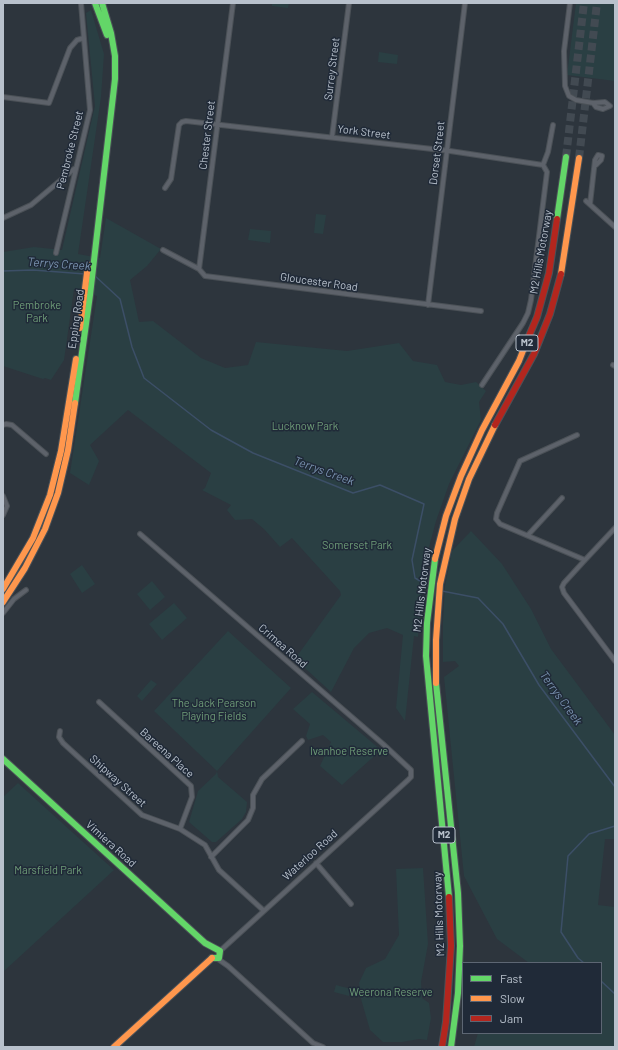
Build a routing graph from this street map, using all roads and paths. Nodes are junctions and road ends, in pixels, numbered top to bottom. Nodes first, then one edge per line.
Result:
1 (82, 3) edge
2 (95, 3) edge
3 (102, 3) edge
4 (233, 3) edge
5 (349, 3) edge
6 (466, 3) edge
7 (570, 3) edge
8 (84, 38) junction
9 (3, 98) edge
10 (593, 104) junction
11 (612, 106) edge
12 (218, 124) junction
13 (553, 125) dead end
14 (332, 137) junction
15 (446, 151) junction
16 (566, 157) tunnel mouth
17 (579, 158) tunnel mouth
18 (544, 165) junction
19 (596, 165) dead end
20 (74, 169) junction
21 (165, 188) dead end
22 (3, 218) edge
23 (615, 227) edge
24 (163, 250) dead end
25 (56, 253) dead end
26 (92, 253) junction
27 (199, 269) junction
28 (87, 294) junction
29 (428, 305) junction
30 (481, 311) dead end
31 (482, 385) dead end
32 (4, 425) edge
33 (577, 435) dead end
34 (46, 454) dead end
35 (3, 496) edge
36 (562, 498) dead end
37 (3, 514) edge
38 (615, 528) edge
39 (140, 534) dead end
40 (528, 535) junction
41 (584, 560) junction
42 (3, 589) edge
43 (26, 590) dead end
44 (3, 602) edge
45 (3, 614) edge
46 (615, 660) edge
47 (100, 702) dead end
48 (60, 731) dead end
49 (302, 741) dead end
50 (3, 759) edge
51 (412, 773) joint
52 (180, 829) junction
53 (211, 857) junction
54 (316, 863) junction
55 (350, 904) dead end
56 (263, 910) junction
57 (216, 954) junction
58 (114, 1047) edge
59 (323, 1047) edge
60 (442, 1047) edge
61 (451, 1047) edge

1 - 8 street, Pembroke Street
2 - 26 main road, Epping Road
3 - 26 main road, Epping Road
4 - 12 street, Chester Street
5 - 14 street, Surrey Street
6 - 15 street, Dorset Street
7 - 10 street
8 - 9 street
8 - 20 street, Pembroke Street
10 - 11 street
10 - 11 street
12 - 14 street, York Street
12 - 21 street, York Street
12 - 27 street, Chester Street
13 - 18 street
14 - 15 street, York Street
15 - 18 street, York Street
15 - 29 street, Dorset Street
16 - 60 main road, M2 Hills Motorway / M2
17 - 61 main road, M2 Hills Motorway / M2
18 - 31 street
19 - 23 street
20 - 22 street
20 - 25 street, Pembroke Street
24 - 27 street, Gloucester Road
26 - 28 main road, Epping Road
27 - 29 street, Gloucester Road
28 - 42 main road, Epping Road
28 - 44 main road, Epping Road
29 - 30 street, Gloucester Road
32 - 34 street
33 - 40 street
35 - 37 street
36 - 40 street
38 - 41 street
39 - 51 street, Crimea Road
40 - 41 street
41 - 46 street
43 - 45 street
47 - 52 street, Bareena Place
48 - 52 street, Shipway Street
49 - 53 street
50 - 57 main road, Vimiera Road
51 - 54 street, Waterloo Road
52 - 53 street, Shipway Street
53 - 56 street, Shipway Street
54 - 55 street
54 - 56 street, Waterloo Road
56 - 57 street, Waterloo Road
57 - 58 main road, Waterloo Road
57 - 59 street, Vimiera Road

